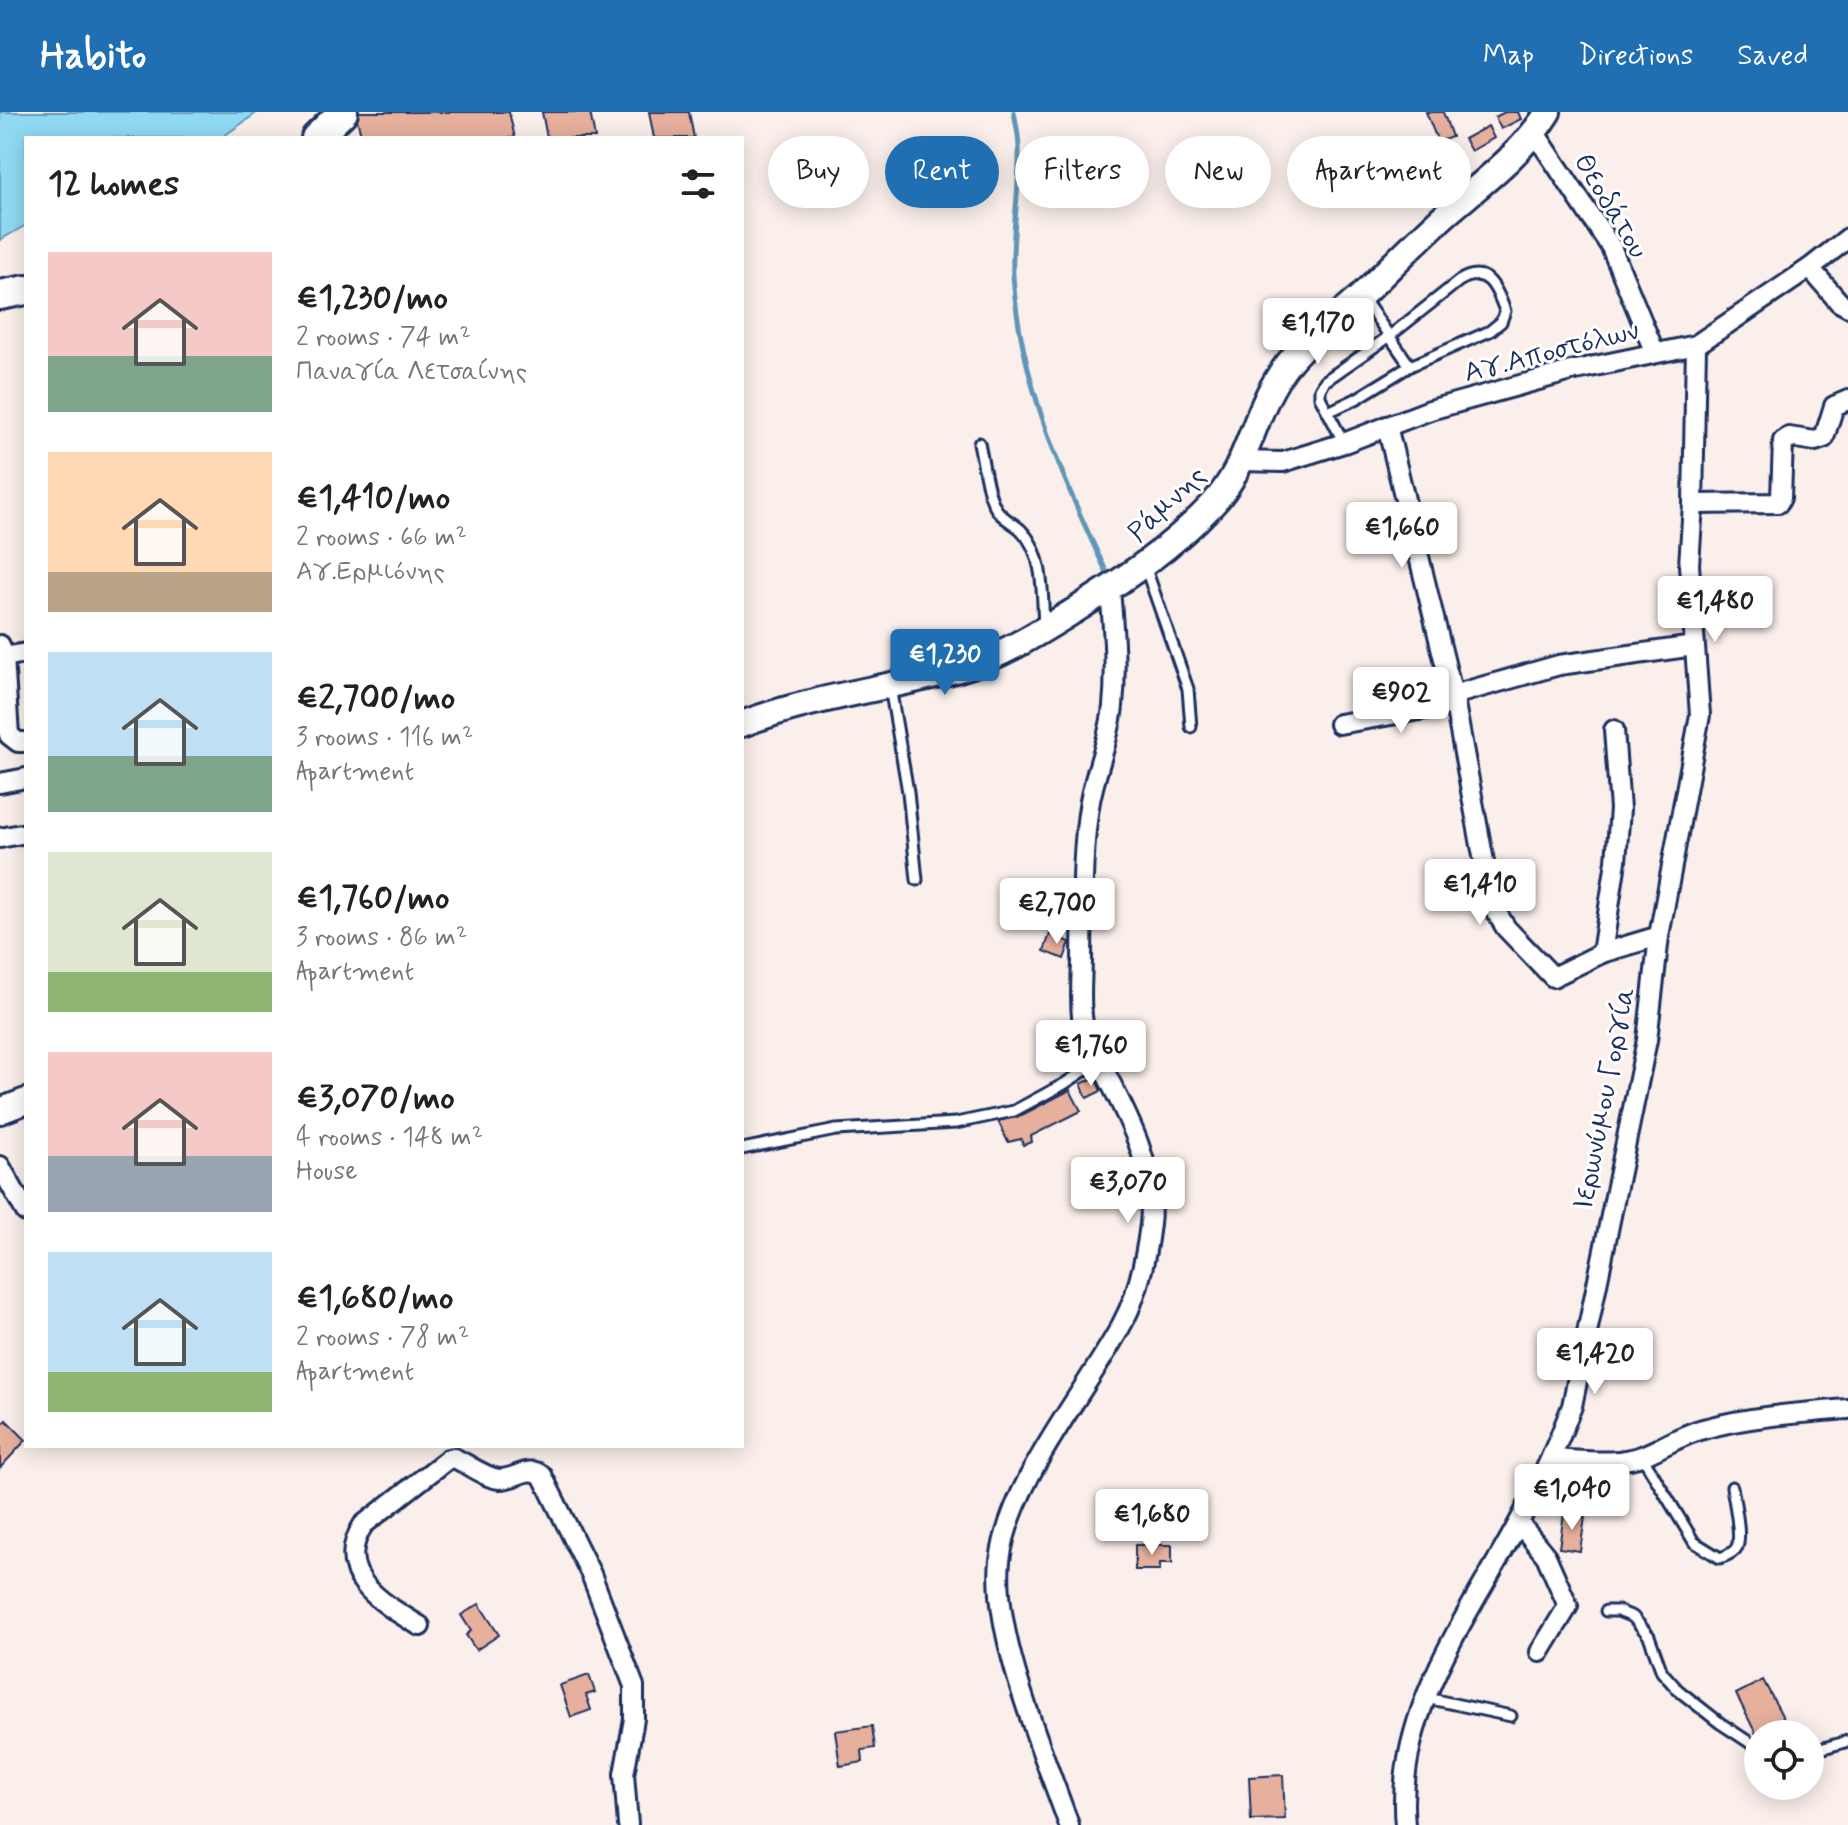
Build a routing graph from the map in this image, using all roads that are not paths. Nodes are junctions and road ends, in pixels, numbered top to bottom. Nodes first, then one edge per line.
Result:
1 (343, 112) edge
2 (1544, 118) edge
3 (318, 136) edge
4 (1848, 238) edge
5 (1810, 268) junction
6 (24, 290) edge
7 (0, 295) edge
8 (1361, 296) junction
9 (1848, 307) edge
10 (1391, 335) junction
11 (1696, 345) junction
12 (1655, 353) junction
13 (1410, 366) junction
14 (1848, 400) edge
15 (1328, 412) junction
16 (1387, 426) junction
17 (979, 443) dead end
18 (1344, 443) junction
19 (1242, 461) junction
20 (1693, 504) junction
21 (1145, 566) junction
22 (1110, 588) junction
23 (1044, 630) junction
24 (1694, 646) junction
25 (2, 651) edge
26 (24, 653) edge
27 (890, 687) junction
28 (1454, 700) junction
29 (744, 723) edge
30 (1339, 724) dead end
31 (1191, 727) dead end
32 (1614, 730) dead end
33 (24, 742) edge
34 (24, 778) edge
35 (0, 783) edge
36 (24, 833) edge
37 (0, 838) edge
38 (917, 880) dead end
39 (1659, 936) junction
40 (1602, 953) junction
41 (1099, 1061) junction
42 (24, 1102) edge
43 (0, 1111) edge
44 (744, 1149) edge
45 (0, 1166) edge
46 (24, 1208) edge
47 (1848, 1409) edge
48 (1642, 1456) junction
49 (1552, 1459) junction
50 (1732, 1487) dead end
51 (1519, 1523) junction
52 (1606, 1611) dead end
53 (420, 1626) dead end
54 (1540, 1652) dead end
55 (1426, 1698) junction
56 (1511, 1716) dead end
57 (1744, 1739) edge
58 (1848, 1741) edge
59 (1824, 1748) edge
60 (628, 1825) edge
61 (1069, 1825) edge
62 (1405, 1825) edge

1 - 3 main road
2 - 8 main road, Ράμνης
2 - 12 street, Θεοδάτου
4 - 5 street, Αγ.Αποστόλων
5 - 9 street
5 - 11 street, Αγ.Αποστόλων
6 - 7 main road
8 - 10 lane
8 - 19 main road, Ράμνης
10 - 13 lane
10 - 13 lane
10 - 15 lane
11 - 12 street, Αγ.Αποστόλων
11 - 20 street, Ιερωνύμου Γοργία
12 - 16 street, Αγ.Αποστόλων
13 - 15 lane
14 - 20 street
15 - 18 lane
16 - 18 street, Αγ.Αποστόλων
16 - 28 street
17 - 23 lane
18 - 19 street, Αγ.Αποστόλων
19 - 21 main road, Ράμνης
20 - 24 street, Ιερωνύμου Γοργία
21 - 22 main road, Ράμνης
21 - 31 lane
22 - 23 main road, Ράμνης
22 - 41 street
23 - 27 main road, Ράμνης
24 - 28 street
24 - 39 street, Ιερωνύμου Γοργία
25 - 26 street
25 - 33 street
27 - 29 main road, Ράμνης
27 - 38 lane
28 - 30 street
28 - 40 street
32 - 40 street
34 - 35 street
36 - 37 street
39 - 40 street
39 - 49 street, Ιερωνύμου Γοργία
41 - 44 lane
41 - 61 street
42 - 43 main road
45 - 46 street
47 - 48 street
48 - 49 street
48 - 50 lane
49 - 51 street, Ιερωνύμου Γοργία
51 - 54 street
51 - 55 street, Ιερωνύμου Γοργία
52 - 57 lane
53 - 60 street
55 - 56 lane
55 - 62 street, Ιερωνύμου Γοργία
58 - 59 lane

